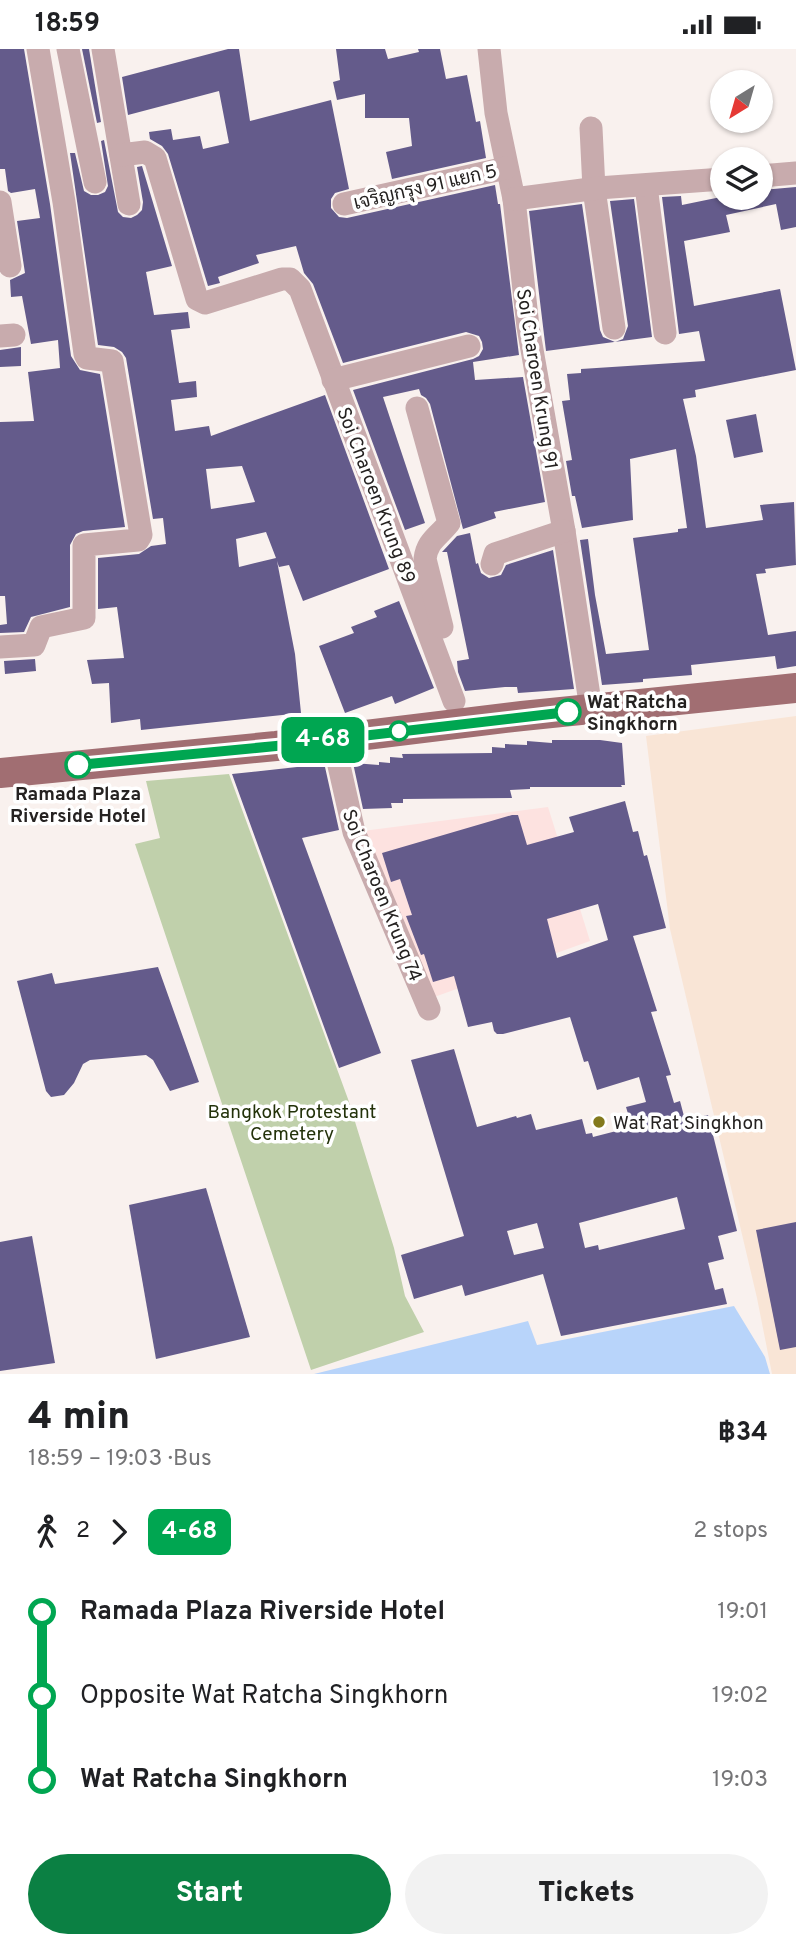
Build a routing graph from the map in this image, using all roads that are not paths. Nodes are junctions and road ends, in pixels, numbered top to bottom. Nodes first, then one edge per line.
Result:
1 (38, 49) edge
2 (68, 49) edge
3 (103, 49) edge
4 (489, 49) edge
5 (591, 128) dead end
6 (121, 155) junction
7 (506, 167) junction
8 (796, 173) edge
9 (773, 175) edge
10 (710, 180) edge
11 (95, 181) dead end
12 (646, 185) junction
13 (594, 189) junction
14 (514, 198) junction
15 (0, 202) edge
16 (129, 204) dead end
17 (344, 204) dead end
18 (10, 266) dead end
19 (614, 328) dead end
20 (665, 333) dead end
21 (468, 346) dead end
22 (332, 380) junction
23 (417, 408) dead end
24 (564, 531) junction
25 (492, 563) dead end
26 (0, 647) edge
27 (796, 688) edge
28 (591, 709) junction
29 (456, 712) junction
30 (333, 739) junction
31 (0, 773) edge
32 (429, 1009) dead end

1 - 26 street
2 - 11 street
3 - 6 street
4 - 7 street, Soi Charoen Krung 91
5 - 13 street
6 - 16 street
6 - 22 street, Soi Charoen Krung 89
7 - 14 street, Soi Charoen Krung 91
7 - 17 street, เจริญกรุง 91 แยก 5
8 - 9 street
10 - 12 street
12 - 13 street
12 - 20 street
13 - 14 street
13 - 19 street
14 - 24 street, Soi Charoen Krung 91
15 - 18 street
21 - 22 street
22 - 29 street, Soi Charoen Krung 89
23 - 29 street
24 - 25 street
24 - 28 street, Soi Charoen Krung 91
27 - 28 main road
28 - 29 main road
29 - 30 main road
30 - 31 main road
30 - 32 street, Soi Charoen Krung 74

